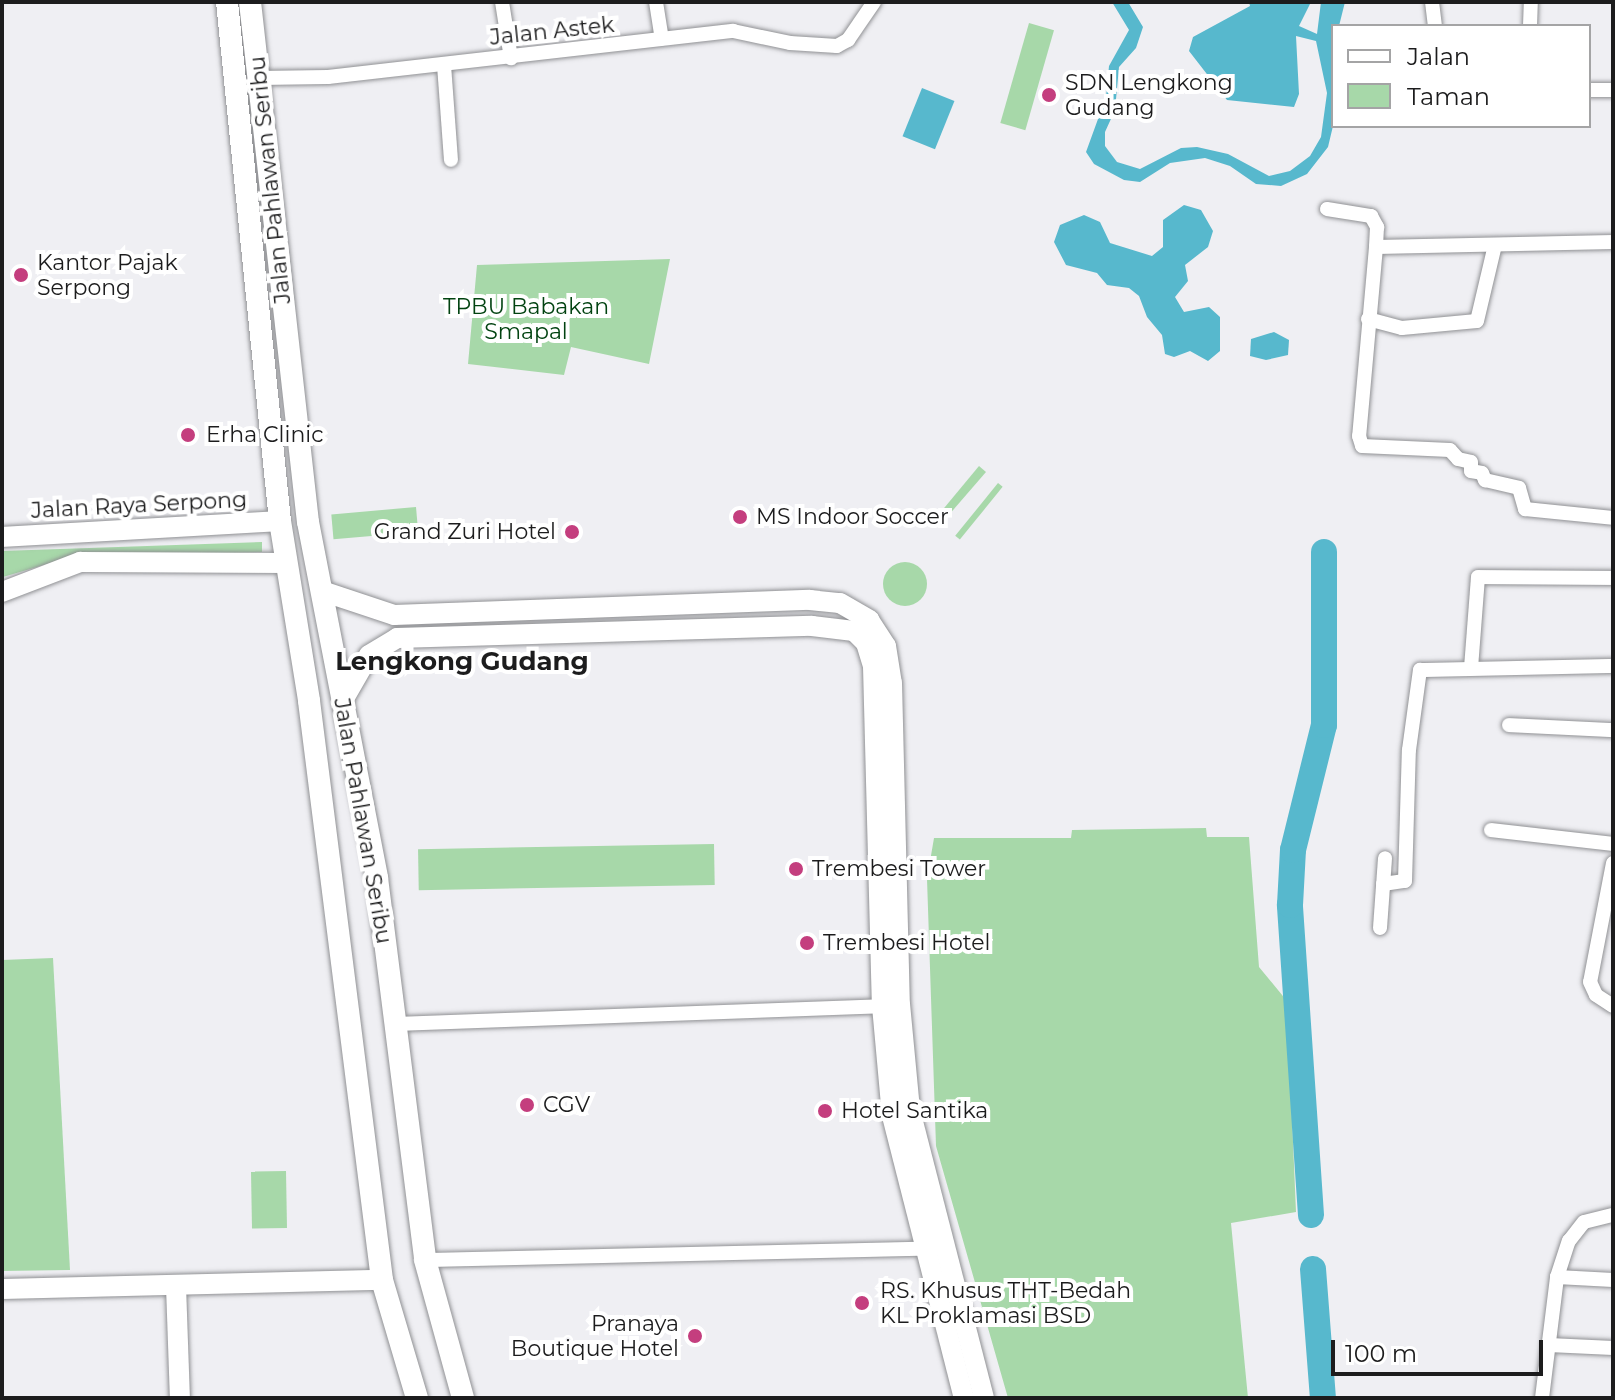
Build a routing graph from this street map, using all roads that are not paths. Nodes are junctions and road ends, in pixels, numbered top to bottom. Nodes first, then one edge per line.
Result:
1 (227, 2) edge
2 (250, 2) edge
3 (502, 2) edge
4 (656, 2) edge
5 (874, 2) edge
6 (1432, 2) edge
7 (1531, 2) edge
8 (1435, 24) edge
9 (1530, 24) edge
10 (662, 39) junction
11 (511, 58) junction
12 (444, 65) junction
13 (259, 78) junction
14 (1591, 90) edge
15 (1613, 90) edge
16 (451, 160) dead end
17 (1327, 209) dead end
18 (1613, 242) edge
19 (1495, 245) junction
20 (1376, 247) junction
21 (1368, 319) junction
22 (1613, 518) edge
23 (280, 521) junction
24 (2, 537) edge
25 (286, 563) junction
26 (1613, 578) edge
27 (322, 591) junction
28 (2, 592) edge
29 (394, 615) junction
30 (856, 621) junction
31 (397, 638) junction
32 (1613, 666) edge
33 (1471, 668) junction
34 (342, 702) junction
35 (1509, 725) dead end
36 (1613, 730) edge
37 (1491, 830) dead end
38 (1613, 844) edge
39 (1385, 858) dead end
40 (1613, 863) edge
41 (1383, 884) junction
42 (1380, 928) dead end
43 (891, 1005) junction
44 (1613, 1006) edge
45 (396, 1024) junction
46 (1613, 1215) edge
47 (923, 1249) junction
48 (425, 1260) junction
49 (1557, 1277) junction
50 (382, 1280) junction
51 (1613, 1280) edge
52 (176, 1286) junction
53 (2, 1289) edge
54 (1549, 1345) junction
55 (1613, 1348) edge
56 (180, 1398) edge
57 (417, 1398) edge
58 (463, 1398) edge
59 (964, 1398) edge
60 (984, 1398) edge
61 (1542, 1398) edge

1 - 23 main road, Jalan Pahlawan Seribu
2 - 13 main road, Jalan Pahlawan Seribu
3 - 11 street
4 - 10 street
5 - 10 street, Jalan Astek
6 - 8 street
7 - 9 street
10 - 11 street, Jalan Astek
11 - 12 street, Jalan Astek
12 - 13 street, Jalan Astek
12 - 16 street
13 - 27 main road, Jalan Pahlawan Seribu
14 - 15 street
17 - 20 street
18 - 19 street
19 - 20 street
19 - 21 street
20 - 21 street
21 - 22 street
23 - 24 street, Jalan Raya Serpong
23 - 25 main road, Jalan Pahlawan Seribu
25 - 28 street
25 - 50 main road, Jalan Pahlawan Seribu
26 - 33 street
27 - 29 street
27 - 34 main road, Jalan Pahlawan Seribu
29 - 30 street
29 - 31 street
30 - 31 street
30 - 43 street
31 - 34 street
32 - 33 street
33 - 41 street
34 - 45 main road, Jalan Pahlawan Seribu
35 - 36 street
37 - 38 street
39 - 41 street
40 - 44 street
41 - 42 street
43 - 45 street
43 - 47 street
43 - 60 street
45 - 48 main road, Jalan Pahlawan Seribu
46 - 49 street
47 - 48 street
47 - 59 street
48 - 58 main road, Jalan Pahlawan Seribu
49 - 51 street
49 - 54 street
50 - 52 street
50 - 57 main road, Jalan Pahlawan Seribu
52 - 53 street
52 - 56 street
54 - 55 street
54 - 61 street

